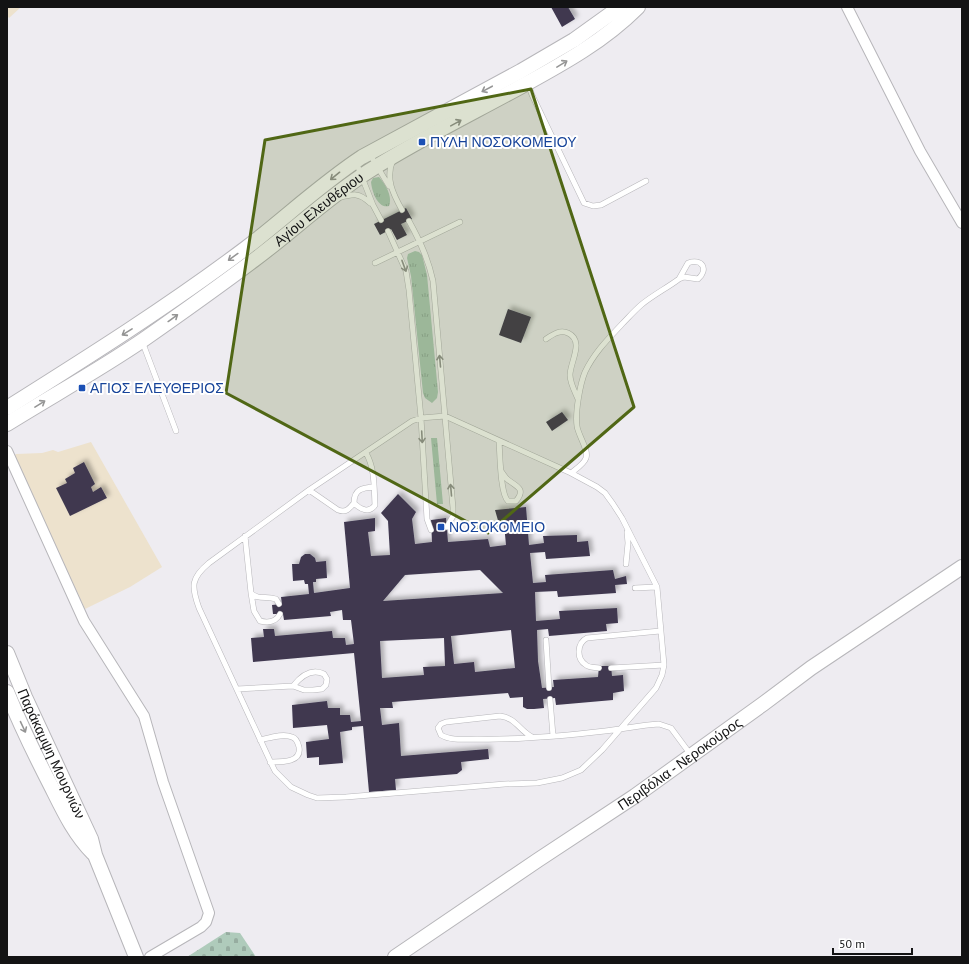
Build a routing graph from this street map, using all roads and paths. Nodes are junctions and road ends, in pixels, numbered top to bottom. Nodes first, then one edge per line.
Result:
1 (620, 7) edge
2 (638, 7) edge
3 (847, 7) edge
4 (521, 70) junction
5 (528, 83) junction
6 (369, 153) junction
7 (396, 154) junction
8 (356, 161) junction
9 (378, 166) junction
10 (361, 176) junction
11 (646, 181) dead end
12 (392, 190) junction
13 (326, 202) junction
14 (372, 205) junction
15 (402, 210) dead end
16 (381, 220) dead end
17 (409, 221) dead end
18 (460, 222) dead end
19 (962, 223) edge
20 (388, 231) dead end
21 (420, 242) junction
22 (398, 252) junction
23 (375, 263) dead end
24 (680, 279) junction
25 (546, 339) dead end
26 (142, 340) junction
27 (578, 400) junction
28 (7, 408) edge
29 (445, 416) junction
30 (421, 418) junction
31 (7, 424) edge
32 (176, 431) dead end
33 (499, 441) junction
34 (7, 451) edge
35 (366, 453) junction
36 (501, 471) junction
37 (571, 473) junction
38 (374, 487) junction
39 (309, 490) junction
40 (354, 503) junction
41 (625, 525) junction
42 (447, 527) dead end
43 (431, 530) dead end
44 (244, 536) junction
45 (626, 564) dead end
46 (962, 567) edge
47 (656, 587) junction
48 (635, 588) dead end
49 (251, 593) junction
50 (279, 604) dead end
51 (280, 614) dead end
52 (660, 631) junction
53 (546, 640) dead end
54 (7, 653) edge
55 (664, 665) junction
56 (599, 668) dead end
57 (611, 668) dead end
58 (293, 686) junction
59 (548, 688) dead end
60 (237, 689) junction
61 (7, 692) edge
62 (550, 699) dead end
63 (619, 730) junction
64 (553, 736) junction
65 (532, 737) junction
66 (260, 740) junction
67 (692, 755) junction
68 (270, 762) junction
69 (95, 855) junction
70 (136, 957) edge
71 (150, 957) edge
72 (395, 957) edge

1 - 4 main road, Αγίου Ελευθέριου
5 -> 2 main road, Αγίου Ελευθέριου
3 - 19 street
4 - 5 lane
4 -> 6 main road, Αγίου Ελευθέριου
7 -> 5 main road, Αγίου Ελευθέριου
5 - 11 lane
6 - 8 main road, Αγίου Ελευθέριου
6 - 9 lane
7 - 9 main road, Αγίου Ελευθέριου
7 - 12 lane
8 - 10 lane
8 -> 28 main road, Αγίου Ελευθέριου
9 - 10 main road, Αγίου Ελευθέριου
9 - 12 lane
10 - 13 main road, Αγίου Ελευθέριου
10 - 14 lane
12 - 15 lane
13 - 14 lane
26 -> 13 main road, Αγίου Ελευθέριου
14 - 16 lane
17 - 21 lane
18 - 21 lane
20 - 22 lane
21 - 22 lane
29 -> 21 lane
22 - 23 lane
22 -> 30 lane
24 - 24 lane
24 - 27 lane
25 - 27 lane
31 -> 26 main road, Αγίου Ελευθέριου
26 - 32 lane
27 - 37 lane
29 - 30 lane
29 - 33 lane
42 -> 29 lane
30 - 35 lane
30 -> 43 lane
33 - 36 lane
33 - 37 lane
34 - 71 street
35 - 38 lane
35 - 39 lane
36 - 36 lane
37 - 41 lane
38 - 40 lane
38 - 40 lane
39 - 40 lane
39 - 44 lane
41 - 45 lane
41 - 47 lane
44 - 49 lane
44 - 60 lane
46 - 67 main road, Περιβόλια - Νεροκούρος
47 - 48 lane
47 - 52 lane
49 - 50 lane
49 - 51 lane
52 - 55 lane
52 - 56 lane
53 - 59 lane
54 - 69 main road, Παράκαμψη Μουρνιών
55 - 57 lane
55 - 63 lane
58 - 58 lane
58 - 60 lane
60 - 66 lane
61 -> 69 main road, Παράκαμψη Μουρνιών
62 - 64 lane
63 - 64 lane
63 - 67 lane
63 - 68 lane
64 - 65 lane
65 - 65 lane
66 - 68 lane
66 - 68 lane
67 - 72 main road, Περιβόλια - Νεροκούρος
69 - 70 main road, Παράκαμψη Μουρνιών

